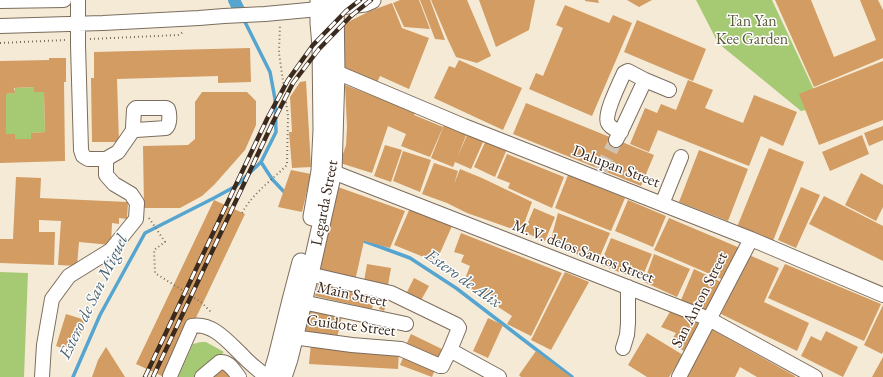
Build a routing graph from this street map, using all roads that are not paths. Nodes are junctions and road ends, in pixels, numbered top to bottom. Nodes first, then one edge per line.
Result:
1 (64, 0) edge
2 (78, 0) edge
3 (372, 0) edge
4 (0, 2) edge
5 (327, 4) edge
6 (79, 23) junction
7 (0, 26) edge
8 (336, 72) junction
9 (645, 80) junction
10 (669, 90) dead end
11 (134, 129) dead end
12 (682, 157) dead end
13 (106, 159) junction
14 (333, 172) junction
15 (662, 204) junction
16 (750, 239) junction
17 (305, 273) junction
18 (628, 287) junction
19 (883, 294) edge
20 (297, 301) junction
21 (709, 319) junction
22 (406, 324) dead end
23 (289, 336) junction
24 (623, 348) dead end
25 (450, 350) junction
26 (800, 374) edge
27 (170, 376) edge
28 (42, 377) edge
29 (202, 377) edge
30 (239, 377) edge
31 (266, 377) edge
32 (271, 377) edge
33 (283, 377) edge
34 (499, 377) edge
35 (679, 377) edge
36 (815, 377) edge

1 - 4 street
2 - 6 street
3 - 5 main road
5 - 6 street
5 - 8 main road, Legarda Street
5 - 17 main road, Legarda Street
6 - 7 street
6 - 13 street
8 - 14 main road, Legarda Street
8 - 15 street, Dalupan Street
9 - 9 street
9 - 10 street
11 - 13 street
12 - 15 street
13 - 28 street
14 - 17 main road, Legarda Street
14 - 18 street, M. V. delos Santos Street
15 - 16 street, Dalupan Street
16 - 19 street, Dalupan Street
16 - 21 street, San Anton Street
17 - 20 main road, Legarda Street
17 - 25 street
18 - 21 street, M. V. delos Santos Street
18 - 24 street
20 - 22 street, Main Street
20 - 23 main road, Legarda Street
21 - 26 street, M. V. delos Santos Street
21 - 35 street, San Anton Street
23 - 25 street, Guidote Street
23 - 32 main road, Legarda Street
23 - 33 main road, Legarda Street
25 - 34 street
26 - 36 street, M. V. delos Santos Street
27 - 31 street
29 - 30 street

